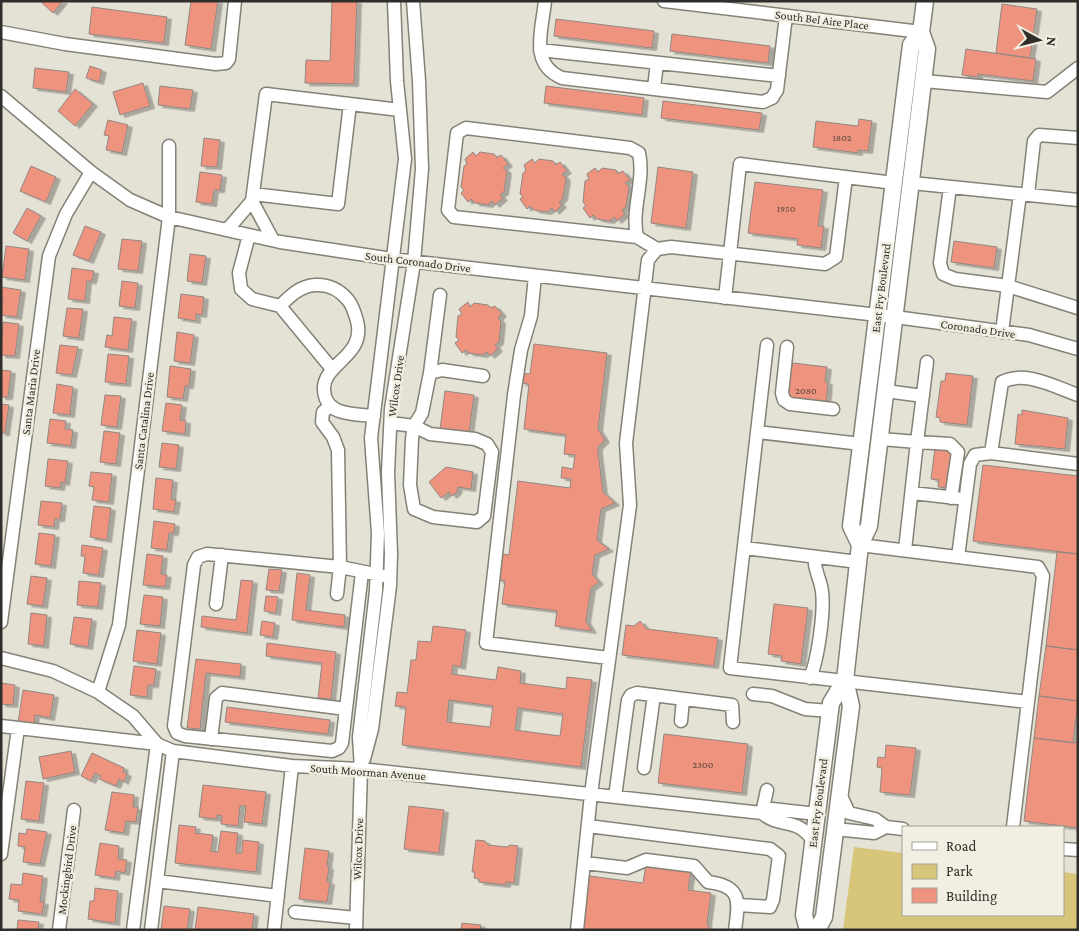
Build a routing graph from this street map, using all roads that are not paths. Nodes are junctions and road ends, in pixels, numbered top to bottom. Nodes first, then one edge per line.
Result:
1 (235, 1) edge
2 (394, 1) edge
3 (413, 1) edge
4 (545, 1) edge
5 (664, 1) edge
6 (925, 1) edge
7 (762, 7) edge
8 (786, 16) junction
9 (1, 32) edge
10 (920, 32) junction
11 (540, 50) junction
12 (657, 63) junction
13 (1078, 68) edge
14 (779, 76) junction
15 (924, 81) junction
16 (654, 88) junction
17 (1, 96) edge
18 (350, 104) junction
19 (400, 110) junction
20 (1078, 138) edge
21 (168, 146) dead end
22 (91, 172) junction
23 (846, 177) junction
24 (894, 183) junction
25 (912, 183) junction
26 (950, 187) junction
27 (1024, 194) junction
28 (253, 197) junction
29 (1078, 200) edge
30 (169, 217) junction
31 (227, 230) junction
32 (249, 235) junction
33 (636, 237) junction
34 (273, 240) junction
35 (657, 249) junction
36 (730, 254) junction
37 (392, 259) junction
38 (414, 262) junction
39 (535, 276) junction
40 (1008, 286) junction
41 (645, 289) junction
42 (440, 295) dead end
43 (725, 298) junction
44 (280, 306) junction
45 (1078, 308) edge
46 (877, 315) junction
47 (895, 317) junction
48 (1002, 332) junction
49 (767, 345) dead end
50 (787, 347) dead end
51 (1078, 349) edge
52 (927, 362) dead end
53 (332, 369) junction
54 (430, 373) junction
55 (483, 376) dead end
56 (886, 392) junction
57 (1078, 395) edge
58 (923, 396) junction
59 (330, 406) junction
60 (833, 409) dead end
61 (374, 416) junction
62 (391, 423) junction
63 (414, 426) junction
64 (757, 432) junction
65 (881, 439) junction
66 (917, 442) junction
67 (861, 444) junction
68 (991, 453) junction
69 (1078, 464) edge
70 (912, 493) junction
71 (951, 498) junction
72 (965, 499) junction
73 (860, 545) junction
74 (745, 548) junction
75 (904, 550) junction
76 (222, 556) junction
77 (814, 557) junction
78 (958, 557) junction
79 (858, 562) junction
80 (340, 567) junction
81 (362, 572) junction
82 (376, 575) junction
83 (390, 577) junction
84 (337, 594) dead end
85 (216, 604) dead end
86 (1, 622) edge
87 (1, 658) edge
88 (609, 658) junction
89 (810, 678) junction
90 (845, 680) junction
91 (98, 692) junction
92 (752, 694) dead end
93 (654, 695) junction
94 (683, 698) junction
95 (1028, 702) junction
96 (346, 709) junction
97 (830, 712) junction
98 (681, 720) dead end
99 (733, 722) dead end
100 (1, 726) edge
101 (18, 728) junction
102 (212, 739) junction
103 (157, 744) junction
104 (173, 751) junction
105 (292, 766) junction
106 (644, 768) dead end
107 (361, 769) junction
108 (767, 790) dead end
109 (591, 794) junction
110 (840, 794) junction
111 (615, 797) junction
112 (74, 810) dead end
113 (762, 813) junction
114 (817, 814) junction
115 (588, 826) junction
116 (1013, 826) edge
117 (886, 827) junction
118 (835, 829) junction
119 (902, 829) edge
120 (814, 842) junction
121 (1064, 848) edge
122 (1078, 850) edge
123 (1, 854) edge
124 (585, 863) junction
125 (157, 881) junction
126 (278, 896) junction
127 (739, 905) junction
128 (295, 912) dead end
129 (356, 924) edge
130 (59, 930) edge
131 (134, 930) edge
132 (151, 930) edge
133 (274, 930) edge
134 (578, 930) edge
135 (735, 930) edge
136 (808, 930) edge
137 (817, 930) edge

1 - 9 street
2 - 19 street, Wilcox Drive
3 - 38 street, Wilcox Drive
4 - 11 street
5 - 7 street, South Bel Aire Place
6 - 10 main road, East Fry Boulevard
7 - 8 street, South Bel Aire Place
8 - 10 street, South Bel Aire Place
8 - 14 street
10 - 15 main road, East Fry Boulevard
10 - 24 main road, East Fry Boulevard
11 - 12 street
11 - 16 street
12 - 14 street
12 - 16 street
13 - 15 street
14 - 16 street
15 - 25 main road, East Fry Boulevard
17 - 22 street, South Coronado Drive
18 - 19 street
18 - 28 street
18 - 28 street
19 - 37 street, Wilcox Drive
20 - 27 street
21 - 30 street, Santa Catalina Drive
22 - 30 street, South Coronado Drive
22 - 86 street, Santa Maria Drive
23 - 24 street
23 - 36 street
23 - 36 street
24 - 46 main road, East Fry Boulevard
25 - 26 street
25 - 47 main road, East Fry Boulevard
26 - 27 street
26 - 40 street
27 - 29 street
27 - 40 street
28 - 31 street
28 - 34 street
30 - 31 street, South Coronado Drive
30 - 91 street, Santa Catalina Drive
31 - 32 street, South Coronado Drive
32 - 34 street, South Coronado Drive
32 - 44 street
33 - 33 street
33 - 35 street
34 - 37 street, South Coronado Drive
35 - 36 street
35 - 41 street
36 - 43 street
37 - 38 street, South Coronado Drive
37 - 61 street, Wilcox Drive
38 - 39 street, South Coronado Drive
38 - 62 street, Wilcox Drive
39 - 41 street, South Coronado Drive
39 - 88 street
40 - 45 street
40 - 48 street
41 - 43 street, South Coronado Drive
41 - 88 street
42 - 54 street
43 - 46 street, South Coronado Drive
44 - 53 street
44 - 53 street
46 - 47 street, Coronado Drive
46 - 67 main road, East Fry Boulevard
47 - 48 street, Coronado Drive
47 - 56 main road, East Fry Boulevard
48 - 51 street, Coronado Drive
49 - 64 street
50 - 60 street
52 - 58 street
53 - 59 street
54 - 55 street
54 - 63 street
56 - 58 street
56 - 65 main road, East Fry Boulevard
57 - 68 street
58 - 66 street
59 - 61 street
59 - 80 street
61 - 82 street, Wilcox Drive
62 - 63 street
62 - 83 street, Wilcox Drive
63 - 63 street
64 - 67 street
64 - 74 street
65 - 66 street
65 - 73 main road, East Fry Boulevard
66 - 70 street
66 - 71 street
67 - 73 main road, East Fry Boulevard
68 - 69 street
68 - 72 street
70 - 71 street
70 - 75 street
71 - 72 street
72 - 78 street
73 - 75 street
73 - 79 main road, East Fry Boulevard
74 - 77 street
74 - 89 street
75 - 78 street
76 - 80 street
76 - 85 street
76 - 102 street
77 - 79 street
77 - 89 street
78 - 95 street
79 - 90 main road, East Fry Boulevard
80 - 81 street
80 - 84 street
81 - 82 street
81 - 96 street
82 - 83 street
82 - 107 street, Wilcox Drive
83 - 107 street, Wilcox Drive
87 - 91 street, South Moorman Avenue
88 - 109 street
89 - 90 street
90 - 95 street
90 - 97 main road, East Fry Boulevard
90 - 110 main road, East Fry Boulevard
91 - 103 street, South Moorman Avenue
92 - 97 street
93 - 94 street
93 - 106 street
93 - 111 street
94 - 98 street
94 - 99 street
95 - 116 street
96 - 102 street
96 - 102 street
97 - 114 main road, East Fry Boulevard
100 - 101 street
101 - 103 street
101 - 123 street
103 - 104 street, South Moorman Avenue
103 - 131 street
104 - 105 street, South Moorman Avenue
104 - 125 street
105 - 107 street, South Moorman Avenue
105 - 126 street
107 - 109 street, South Moorman Avenue
107 - 129 street, Wilcox Drive
108 - 113 street
109 - 111 street, South Moorman Avenue
109 - 115 street
110 - 117 street
110 - 118 main road, East Fry Boulevard
111 - 113 street, South Moorman Avenue
112 - 130 street, Mockingbird Drive
113 - 114 street, South Moorman Avenue
113 - 120 street, South Moorman Avenue
114 - 120 main road, East Fry Boulevard
115 - 124 street
115 - 127 street
117 - 118 street
117 - 119 street
118 - 137 main road, East Fry Boulevard
120 - 136 main road, East Fry Boulevard
121 - 122 street
124 - 127 street
124 - 134 street
125 - 126 street
125 - 132 street
126 - 133 street
127 - 135 street
128 - 129 street

